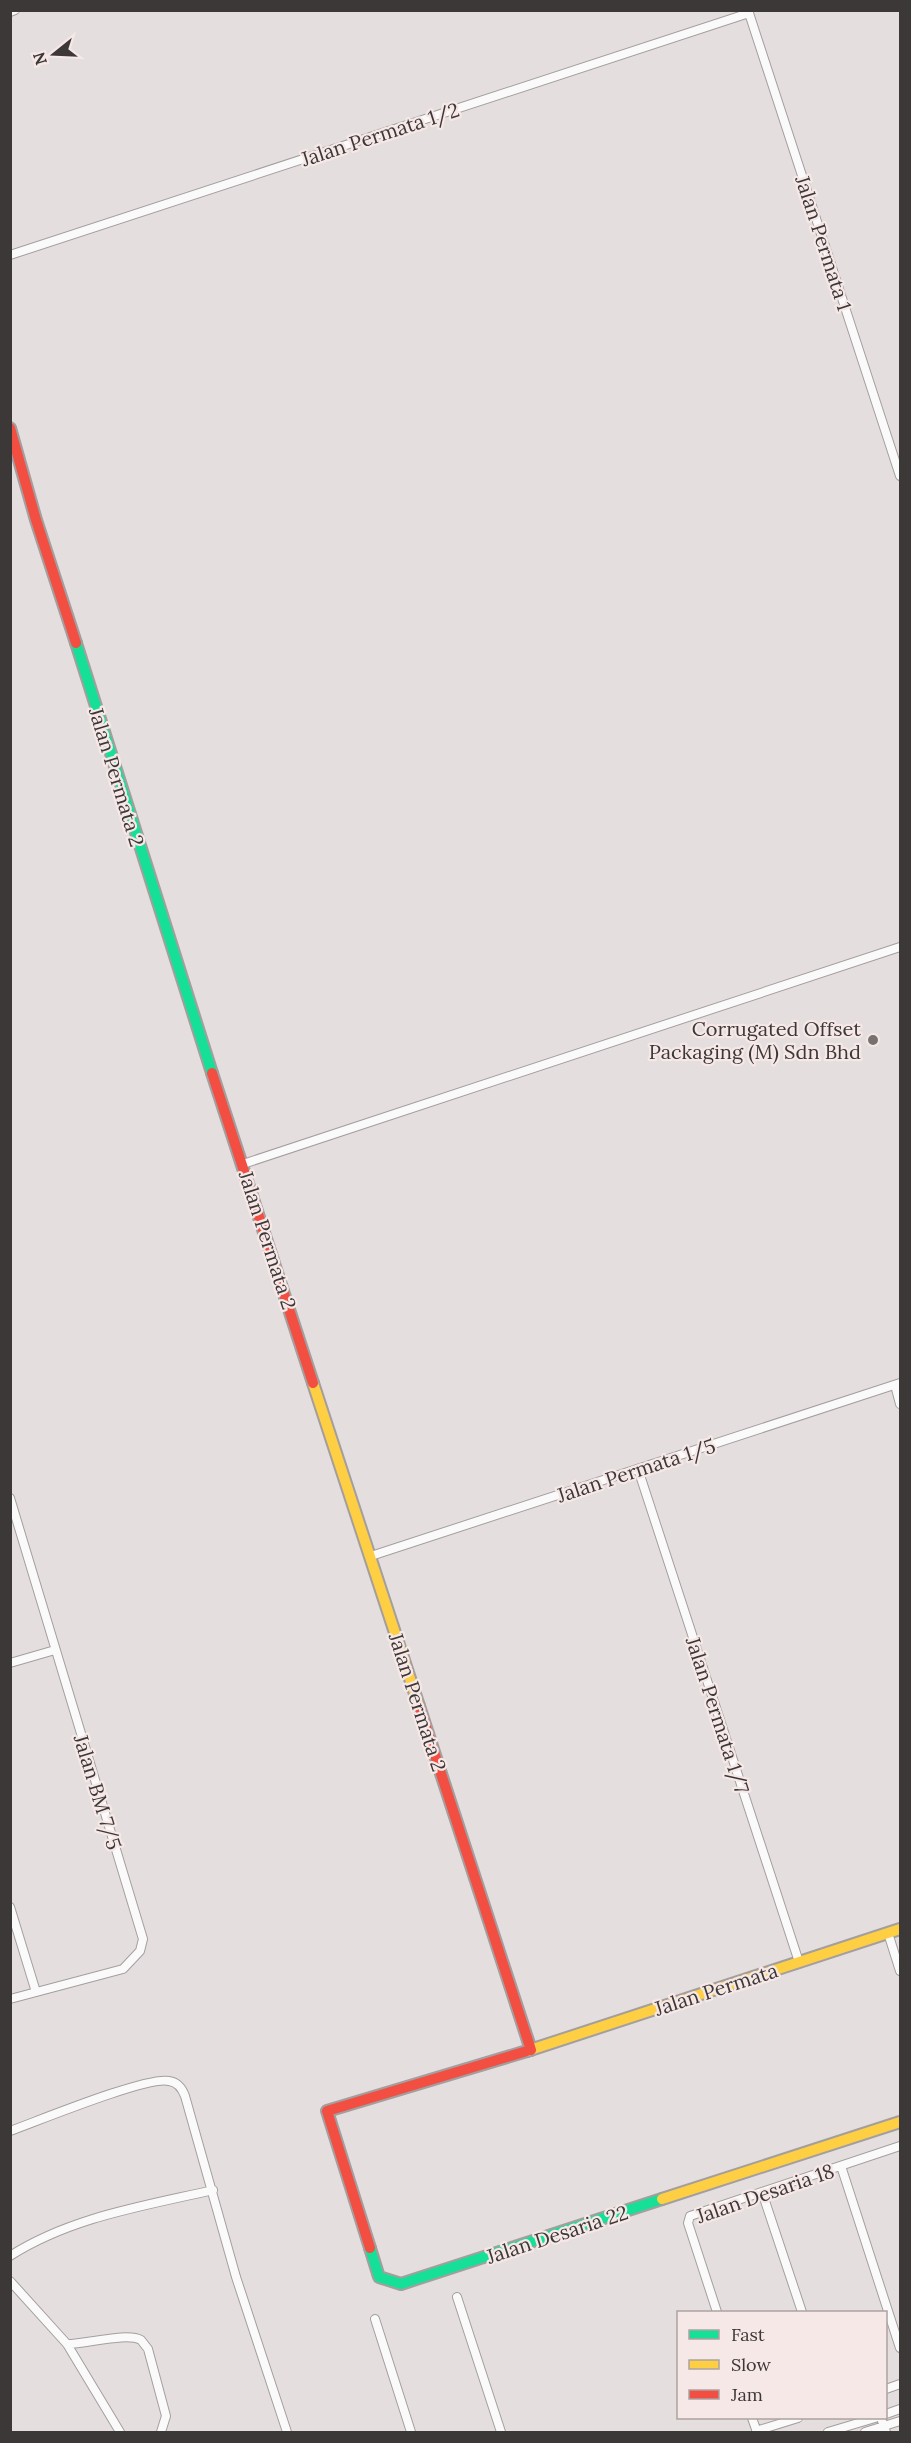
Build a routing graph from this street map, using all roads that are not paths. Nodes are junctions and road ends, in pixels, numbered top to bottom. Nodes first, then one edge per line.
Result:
1 (15, 10) edge
2 (10, 12) edge
3 (749, 12) edge
4 (10, 255) edge
5 (10, 428) edge
6 (900, 476) edge
7 (900, 947) edge
8 (243, 1164) junction
9 (897, 1384) edge
10 (900, 1404) edge
11 (638, 1469) junction
12 (10, 1498) edge
13 (371, 1556) junction
14 (55, 1650) junction
15 (10, 1663) edge
16 (10, 1907) edge
17 (897, 1932) edge
18 (799, 1962) junction
19 (900, 1971) edge
20 (36, 1992) junction
21 (10, 2000) edge
22 (531, 2050) junction
23 (327, 2111) joint
24 (900, 2122) edge
25 (10, 2131) edge
26 (900, 2146) edge
27 (841, 2166) junction
28 (213, 2190) junction
29 (762, 2192) junction
30 (10, 2256) edge
31 (10, 2281) edge
32 (458, 2297) dead end
33 (716, 2311) edge
34 (801, 2311) edge
35 (375, 2319) dead end
36 (67, 2344) junction
37 (900, 2348) edge
38 (795, 2419) edge
39 (872, 2419) edge
40 (900, 2421) edge
41 (885, 2429) edge
42 (757, 2432) edge
43 (120, 2433) edge
44 (161, 2433) edge
45 (287, 2433) edge
46 (411, 2433) edge
47 (501, 2433) edge
48 (828, 2433) edge
49 (865, 2433) edge

1 - 2 street
3 - 4 street, Jalan Permata 1/2
3 - 6 street, Jalan Permata 1
5 - 8 street, Jalan Permata 2
7 - 8 street
8 - 13 street, Jalan Permata 2
9 - 10 street
9 - 11 street, Jalan Permata 1/5
11 - 13 street, Jalan Permata 1/5
11 - 18 street, Jalan Permata 1/7
12 - 14 street, Jalan BM 7/5
13 - 22 street, Jalan Permata 2
14 - 15 street
14 - 20 street, Jalan BM 7/5
16 - 20 street
17 - 18 street, Jalan Permata
17 - 19 street
18 - 22 street, Jalan Permata
20 - 21 street, Jalan BM 7/5
22 - 23 street, Jalan Permata
23 - 24 street, Jalan Desaria 22
25 - 28 street
26 - 27 street, Jalan Desaria 18
27 - 29 street, Jalan Desaria 18
27 - 37 street
28 - 30 street
28 - 45 street
29 - 33 street, Jalan Desaria 18
29 - 34 street
31 - 36 street
32 - 47 street
35 - 46 street
36 - 43 street
36 - 44 street
38 - 42 street
39 - 48 street
40 - 41 street
41 - 49 street

